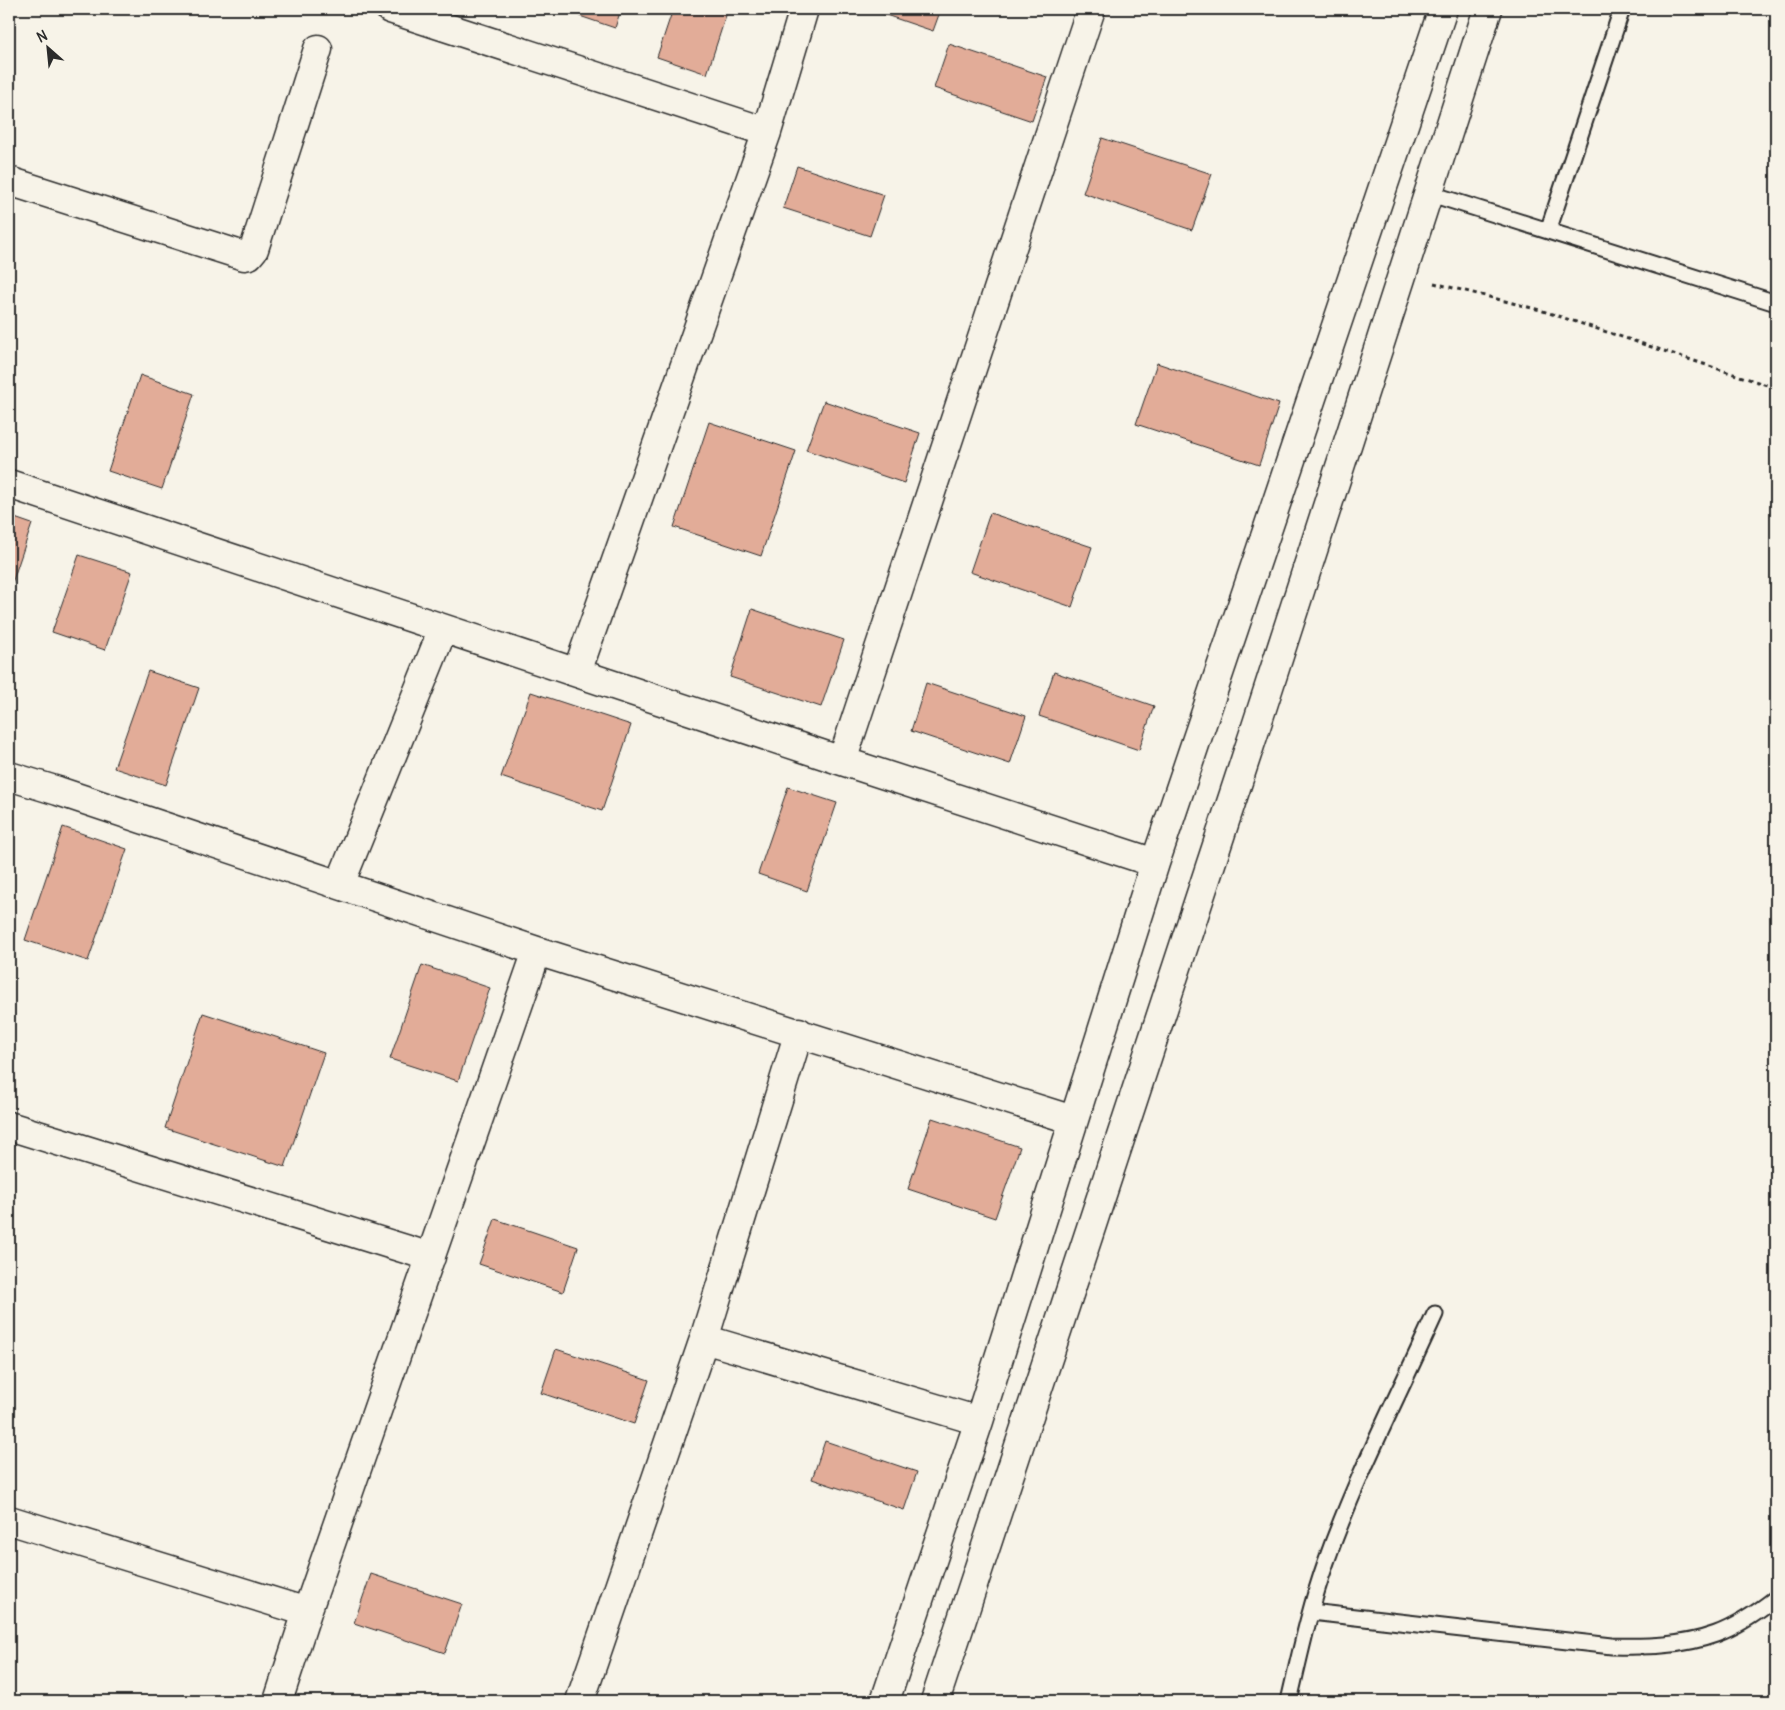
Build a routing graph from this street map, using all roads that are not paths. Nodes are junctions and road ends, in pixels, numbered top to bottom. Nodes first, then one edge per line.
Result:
1 (390, 9) edge
2 (804, 9) edge
3 (1091, 9) edge
4 (1443, 9) edge
5 (1488, 9) edge
6 (1622, 9) edge
7 (318, 49) dead end
8 (768, 132) junction
9 (9, 181) edge
10 (1428, 193) junction
11 (1548, 231) junction
12 (1776, 303) edge
13 (9, 484) edge
14 (443, 629) junction
15 (576, 672) junction
16 (842, 761) junction
17 (9, 776) edge
18 (1155, 863) junction
19 (340, 884) junction
20 (537, 951) junction
21 (799, 1032) junction
22 (1072, 1120) junction
23 (9, 1126) edge
24 (431, 1257) junction
25 (1435, 1314) dead end
26 (704, 1339) junction
27 (979, 1421) junction
28 (9, 1520) edge
29 (1776, 1598) edge
30 (306, 1612) junction
31 (1311, 1612) junction
32 (278, 1701) edge
33 (580, 1701) edge
34 (885, 1701) edge
35 (935, 1701) edge
36 (1290, 1701) edge

1 - 8 street
2 - 8 street
3 - 16 street
4 - 18 street
5 - 10 street
6 - 11 lane
7 - 9 street
8 - 15 street
10 - 11 lane
10 - 35 street
11 - 12 lane
13 - 14 street
14 - 15 street
14 - 19 street
15 - 16 street
16 - 18 street
17 - 19 street
18 - 22 street
19 - 20 street
20 - 21 street
20 - 24 street
21 - 22 street
21 - 26 street
22 - 27 street
23 - 24 street
24 - 30 street
25 - 31 lane
26 - 27 street
26 - 33 street
27 - 34 street
28 - 30 street
29 - 31 lane
30 - 32 street
31 - 36 lane

